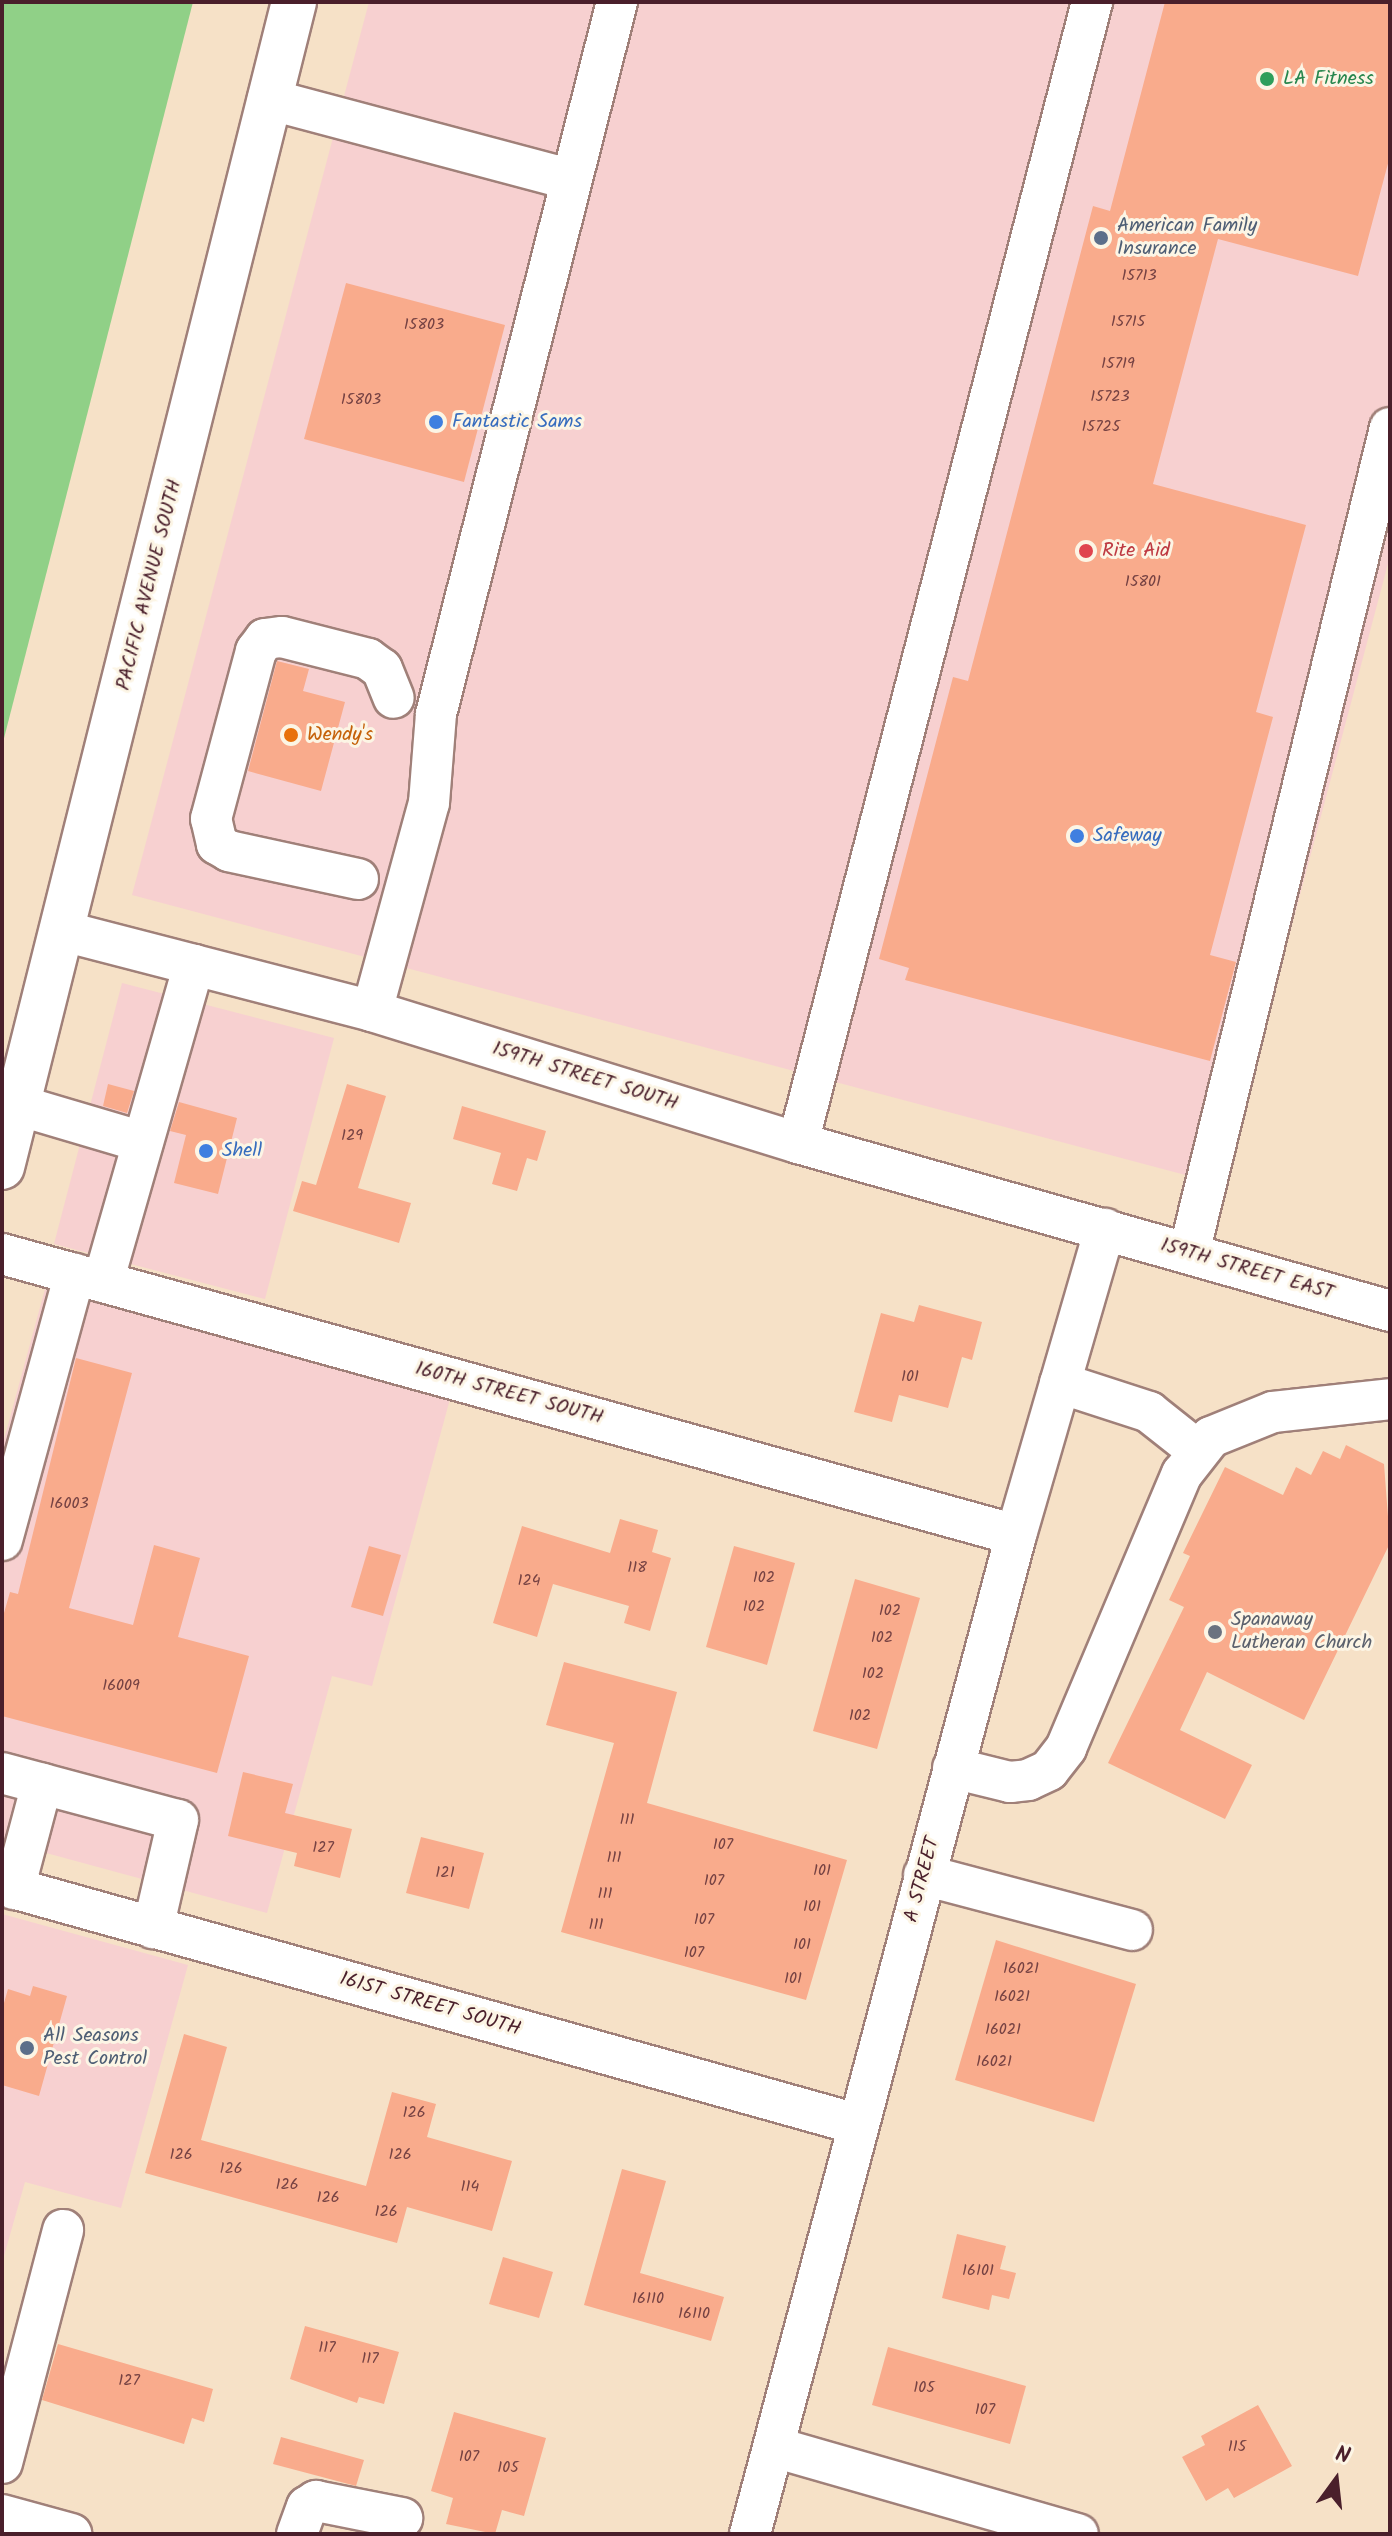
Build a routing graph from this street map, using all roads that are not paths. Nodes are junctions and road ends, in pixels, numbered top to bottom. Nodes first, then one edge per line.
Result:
1 (294, 2) edge
2 (617, 2) edge
3 (1092, 2) edge
4 (268, 99) junction
5 (569, 179) junction
6 (1390, 428) edge
7 (297, 606) dead end
8 (265, 639) junction
9 (394, 698) dead end
10 (358, 879) dead end
11 (63, 931) junction
12 (194, 965) junction
13 (372, 1011) junction
14 (16, 1056) edge
15 (18, 1105) junction
16 (143, 1142) junction
17 (798, 1143) junction
18 (2, 1167) edge
19 (1105, 1229) junction
20 (1189, 1253) junction
21 (2, 1254) edge
22 (89, 1278) junction
23 (1390, 1311) edge
24 (1060, 1383) junction
25 (1390, 1399) edge
26 (1197, 1450) junction
27 (1016, 1535) junction
28 (2, 1540) edge
29 (953, 1768) junction
30 (2, 1773) edge
31 (42, 1784) junction
32 (924, 1875) junction
33 (8, 1887) edge
34 (153, 1928) junction
35 (1132, 1930) dead end
36 (857, 2124) junction
37 (63, 2230) dead end
38 (774, 2447) junction
39 (2, 2463) edge
40 (2, 2515) edge
41 (402, 2518) dead end
42 (71, 2534) edge
43 (297, 2534) edge
44 (750, 2534) edge
45 (1078, 2534) edge

1 - 4 main road, PACIFIC AVENUE SOUTH
2 - 5 street
3 - 17 street
4 - 5 street
4 - 11 main road, PACIFIC AVENUE SOUTH
5 - 13 street
6 - 20 street
7 - 8 street
8 - 9 street
8 - 10 street
11 - 12 street, 159TH STREET SOUTH
11 - 14 main road, PACIFIC AVENUE SOUTH
12 - 13 street, 159TH STREET SOUTH
12 - 16 street
13 - 17 street, 159TH STREET SOUTH
14 - 15 main road, PACIFIC AVENUE SOUTH
15 - 16 street
15 - 18 main road, PACIFIC AVENUE SOUTH
16 - 22 street
17 - 19 street, 159TH STREET SOUTH
19 - 20 street, 159TH STREET EAST
19 - 24 street, A STREET
20 - 23 street, 159TH STREET EAST
21 - 22 street, 160TH STREET SOUTH
22 - 27 street, 160TH STREET SOUTH
22 - 28 street
24 - 26 street
24 - 27 street, A STREET
25 - 26 street
26 - 29 street
27 - 29 street, A STREET
29 - 32 street, A STREET
30 - 31 street
31 - 33 street
31 - 34 street
32 - 35 street
32 - 36 street, A STREET
33 - 34 street, 161ST STREET SOUTH
34 - 36 street, 161ST STREET SOUTH
36 - 38 street, A STREET
37 - 39 street
38 - 44 street, A STREET
38 - 45 street
40 - 42 street
41 - 43 street

